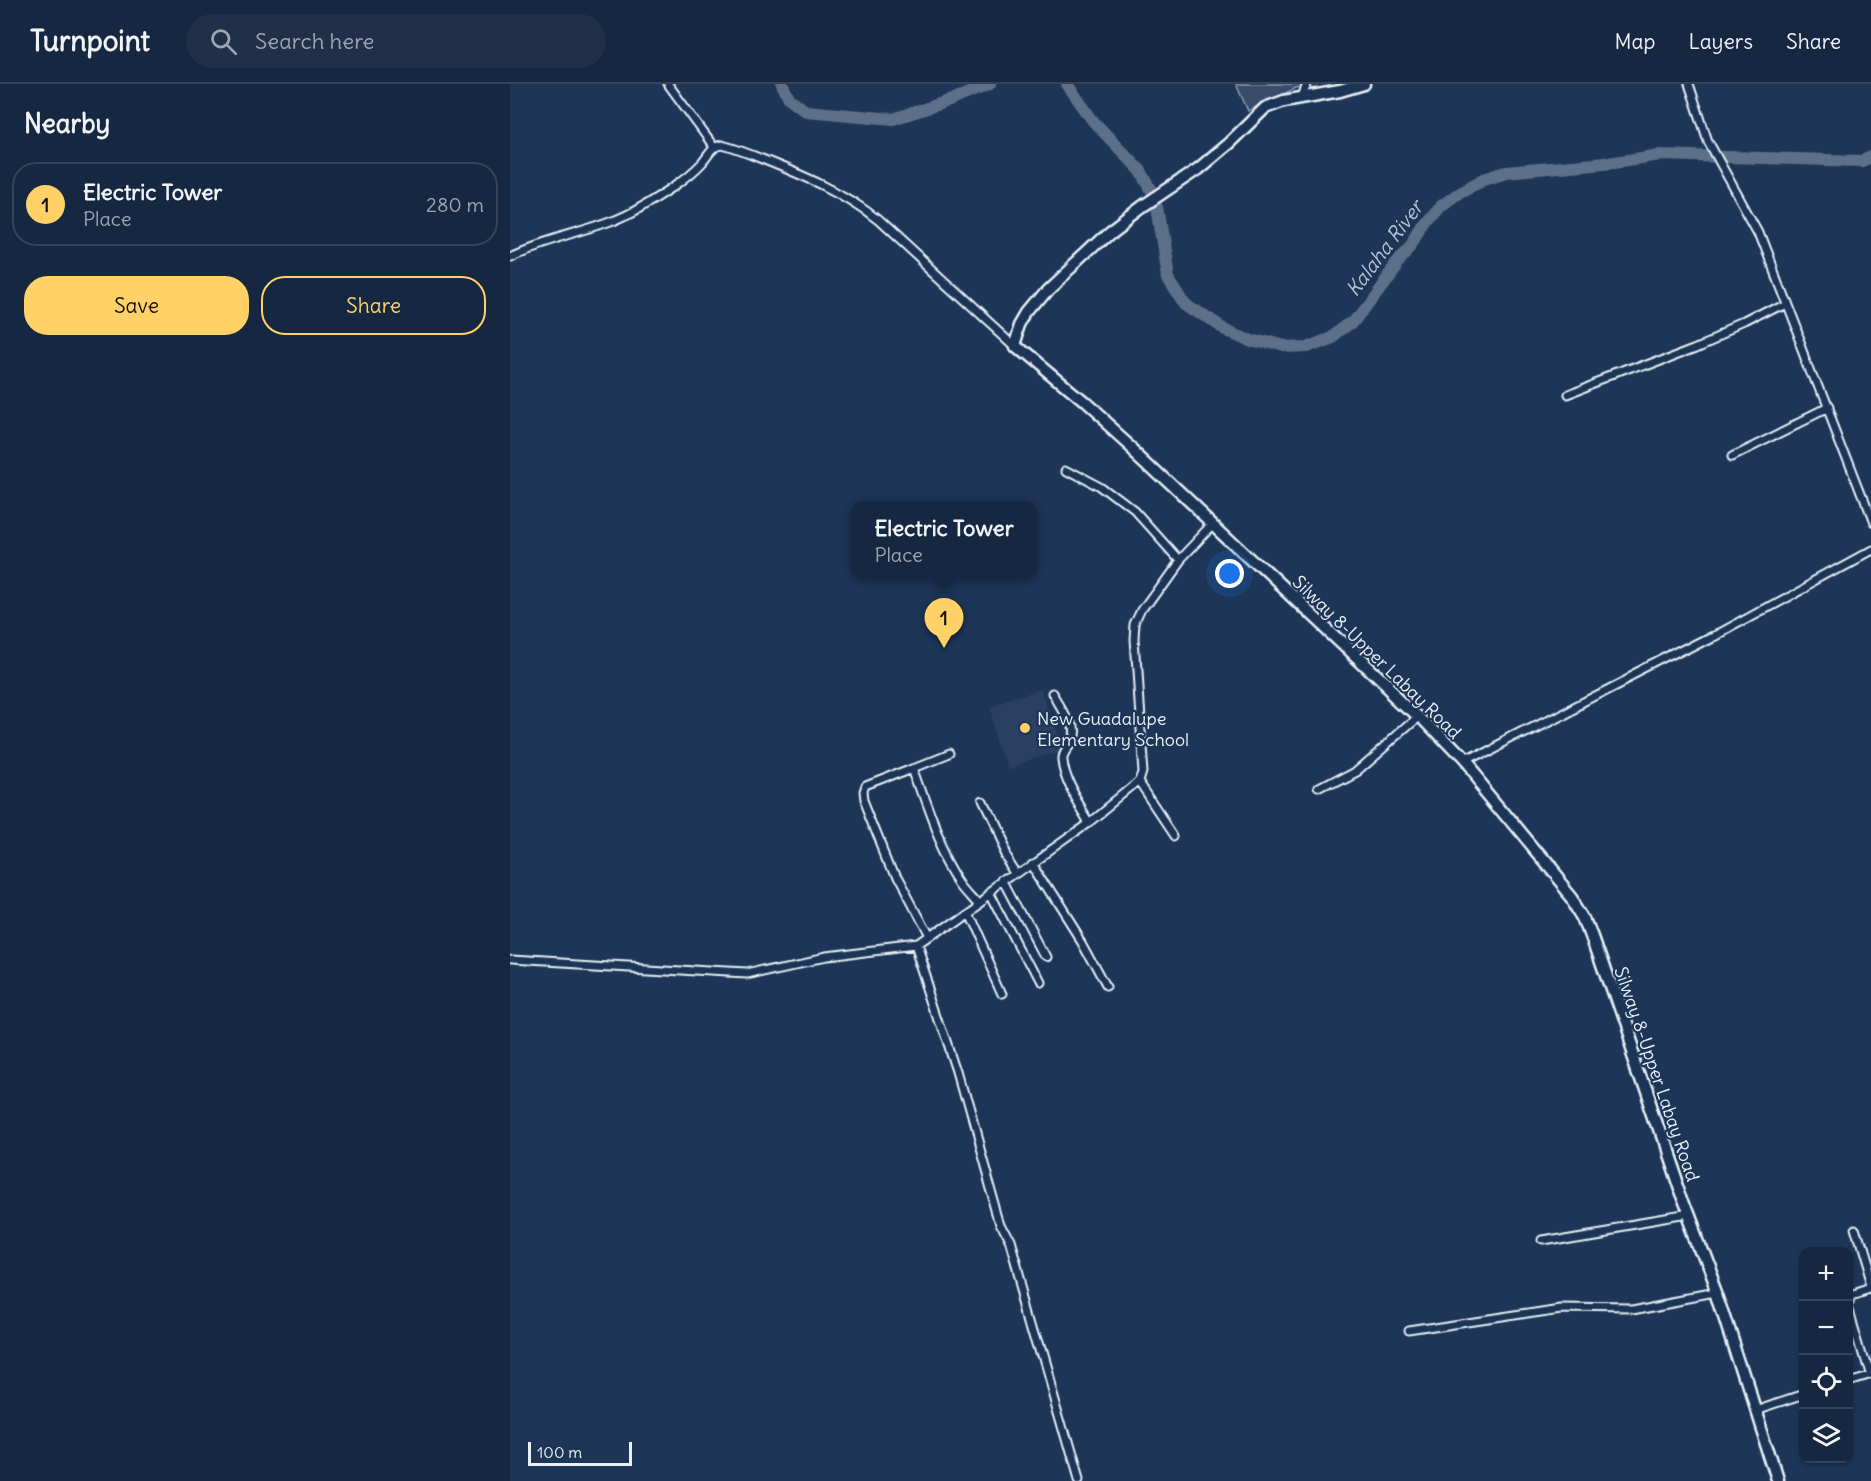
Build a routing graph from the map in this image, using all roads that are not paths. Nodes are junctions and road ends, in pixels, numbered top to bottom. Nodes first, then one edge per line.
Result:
1 (668, 84) edge
2 (1307, 84) edge
3 (1364, 84) edge
4 (1689, 84) edge
5 (1302, 98) junction
6 (714, 147) junction
7 (510, 256) edge
8 (1785, 303) junction
9 (1015, 346) junction
10 (1565, 395) dead end
11 (1827, 408) junction
12 (1732, 455) dead end
13 (1066, 468) dead end
14 (1871, 523) edge
15 (1212, 524) junction
16 (1871, 549) edge
17 (1178, 560) junction
18 (1055, 696) dead end
19 (1417, 716) junction
20 (949, 754) dead end
21 (1462, 763) junction
22 (914, 768) junction
23 (1140, 782) junction
24 (1319, 789) dead end
25 (980, 803) dead end
26 (1091, 822) junction
27 (1176, 836) dead end
28 (1033, 862) junction
29 (1017, 873) junction
30 (1006, 881) junction
31 (991, 892) junction
32 (980, 900) junction
33 (965, 911) junction
34 (927, 938) junction
35 (916, 946) junction
36 (1046, 957) dead end
37 (510, 960) edge
38 (1038, 983) dead end
39 (1108, 987) dead end
40 (1002, 994) dead end
41 (1689, 1216) junction
42 (1854, 1230) dead end
43 (1542, 1241) dead end
44 (1871, 1287) edge
45 (1718, 1293) junction
46 (1409, 1331) dead end
47 (1871, 1373) edge
48 (1853, 1378) edge
49 (1799, 1395) edge
50 (1755, 1410) junction
51 (1079, 1481) edge
52 (1778, 1481) edge

1 - 6 street
2 - 5 street
3 - 5 main road
4 - 8 street
5 - 9 main road
6 - 7 street
6 - 9 street
8 - 10 street
8 - 11 street
9 - 15 main road, Silway 8-Upper Labay Road
11 - 12 street
11 - 14 street
13 - 17 street
15 - 17 street
15 - 19 main road, Silway 8-Upper Labay Road
16 - 21 street
17 - 23 street
18 - 26 street
19 - 21 main road, Silway 8-Upper Labay Road
19 - 24 street
20 - 22 street
21 - 41 main road, Silway 8-Upper Labay Road
22 - 32 street
22 - 34 street
23 - 26 street
23 - 27 street
25 - 29 street
26 - 28 street
28 - 29 street
28 - 39 street
29 - 30 street
30 - 31 street
30 - 36 street
31 - 32 street
31 - 38 street
32 - 33 street
33 - 34 street
33 - 40 street
34 - 35 street
35 - 37 street
35 - 51 street
41 - 43 street
41 - 45 main road, Silway 8-Upper Labay Road
42 - 44 street
44 - 47 street
45 - 46 street
45 - 50 main road, Silway 8-Upper Labay Road
47 - 48 street
49 - 50 street
50 - 52 main road, Silway 8-Upper Labay Road

